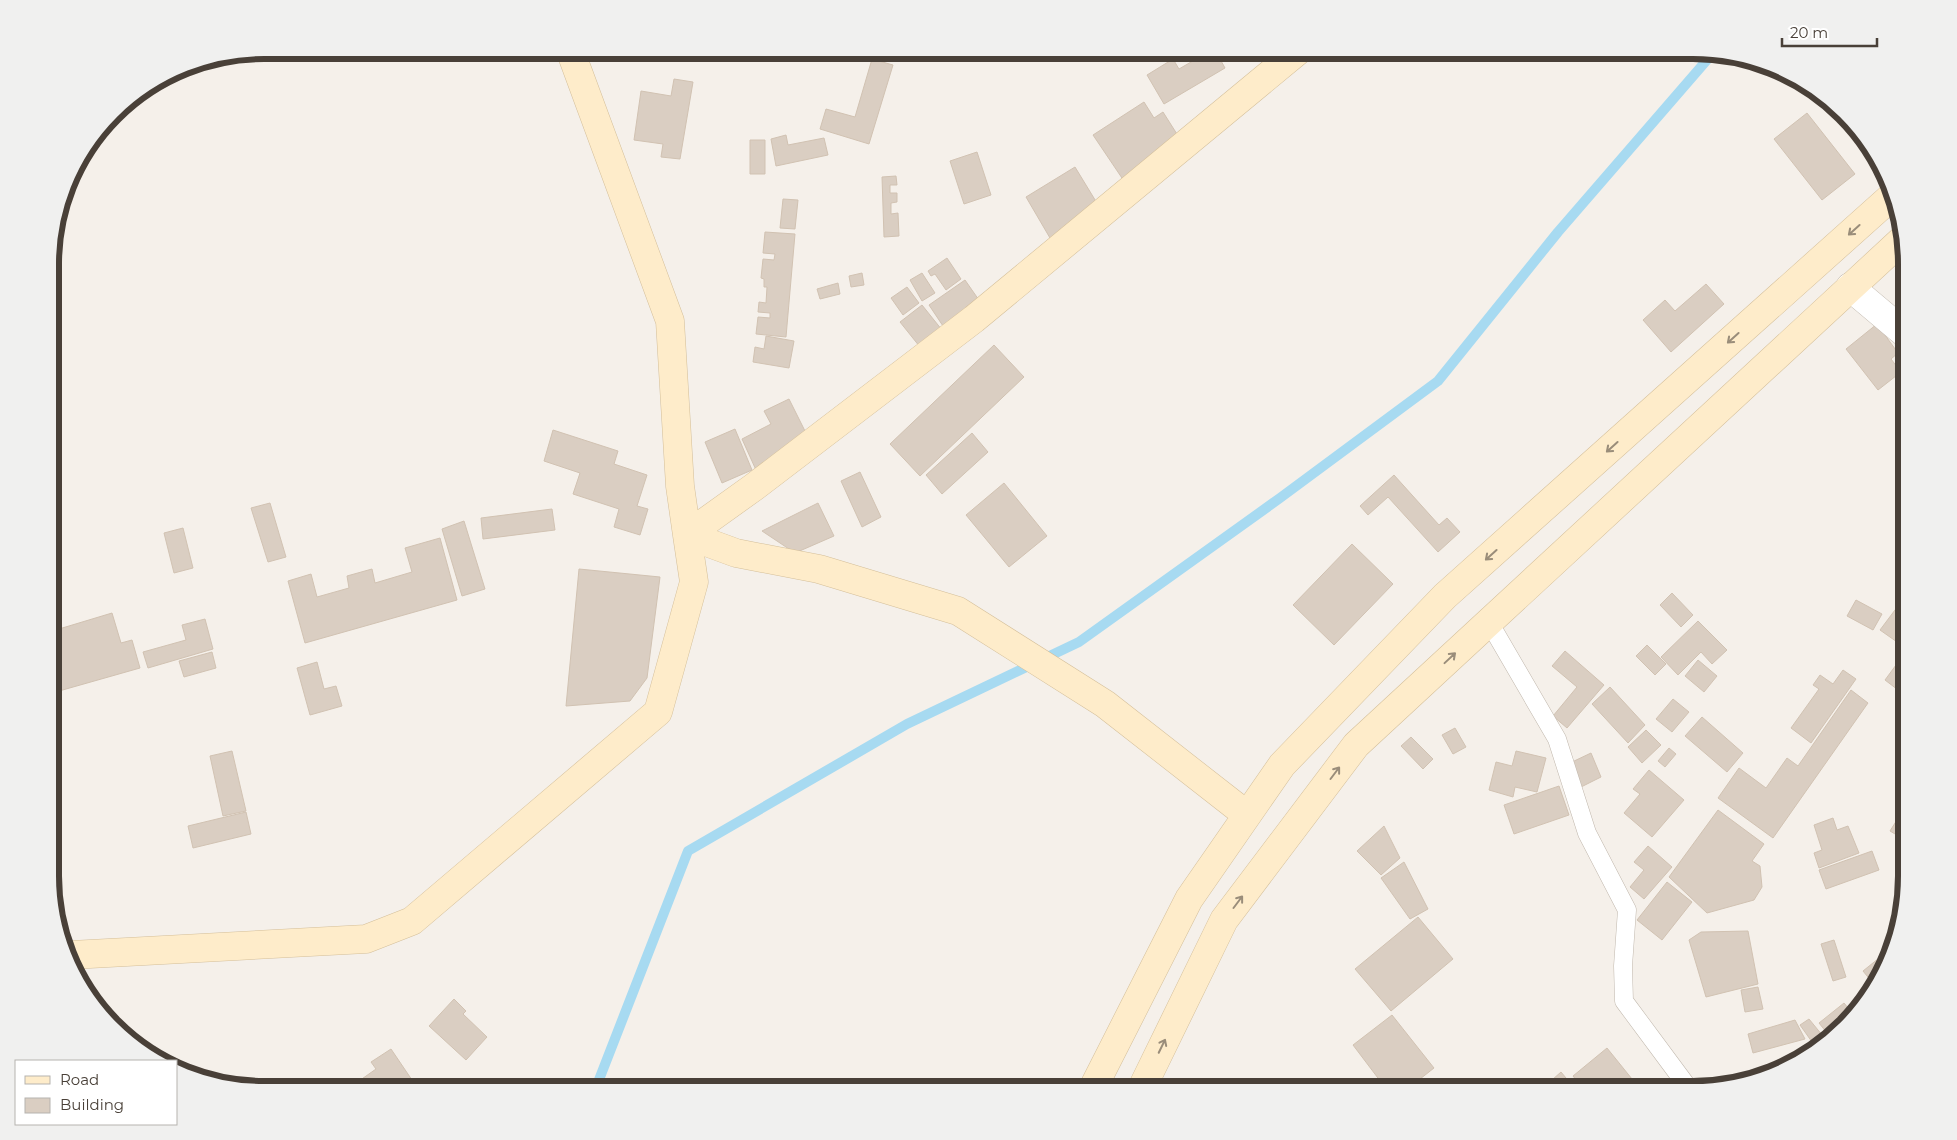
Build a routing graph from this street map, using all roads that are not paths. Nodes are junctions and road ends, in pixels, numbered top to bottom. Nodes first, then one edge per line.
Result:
1 (573, 59) edge
2 (1287, 59) edge
3 (1888, 200) edge
4 (1898, 245) edge
5 (1850, 287) junction
6 (1898, 328) edge
7 (687, 535) junction
8 (1489, 622) junction
9 (1247, 816) junction
10 (74, 956) edge
11 (1097, 1081) edge
12 (1144, 1081) edge
13 (1683, 1081) edge

1 - 7 street
2 - 7 street
3 -> 9 street
4 - 5 street
5 - 6 street
5 - 8 street
7 - 9 street
7 - 10 street
12 -> 8 street
8 - 13 lane
9 - 11 street

